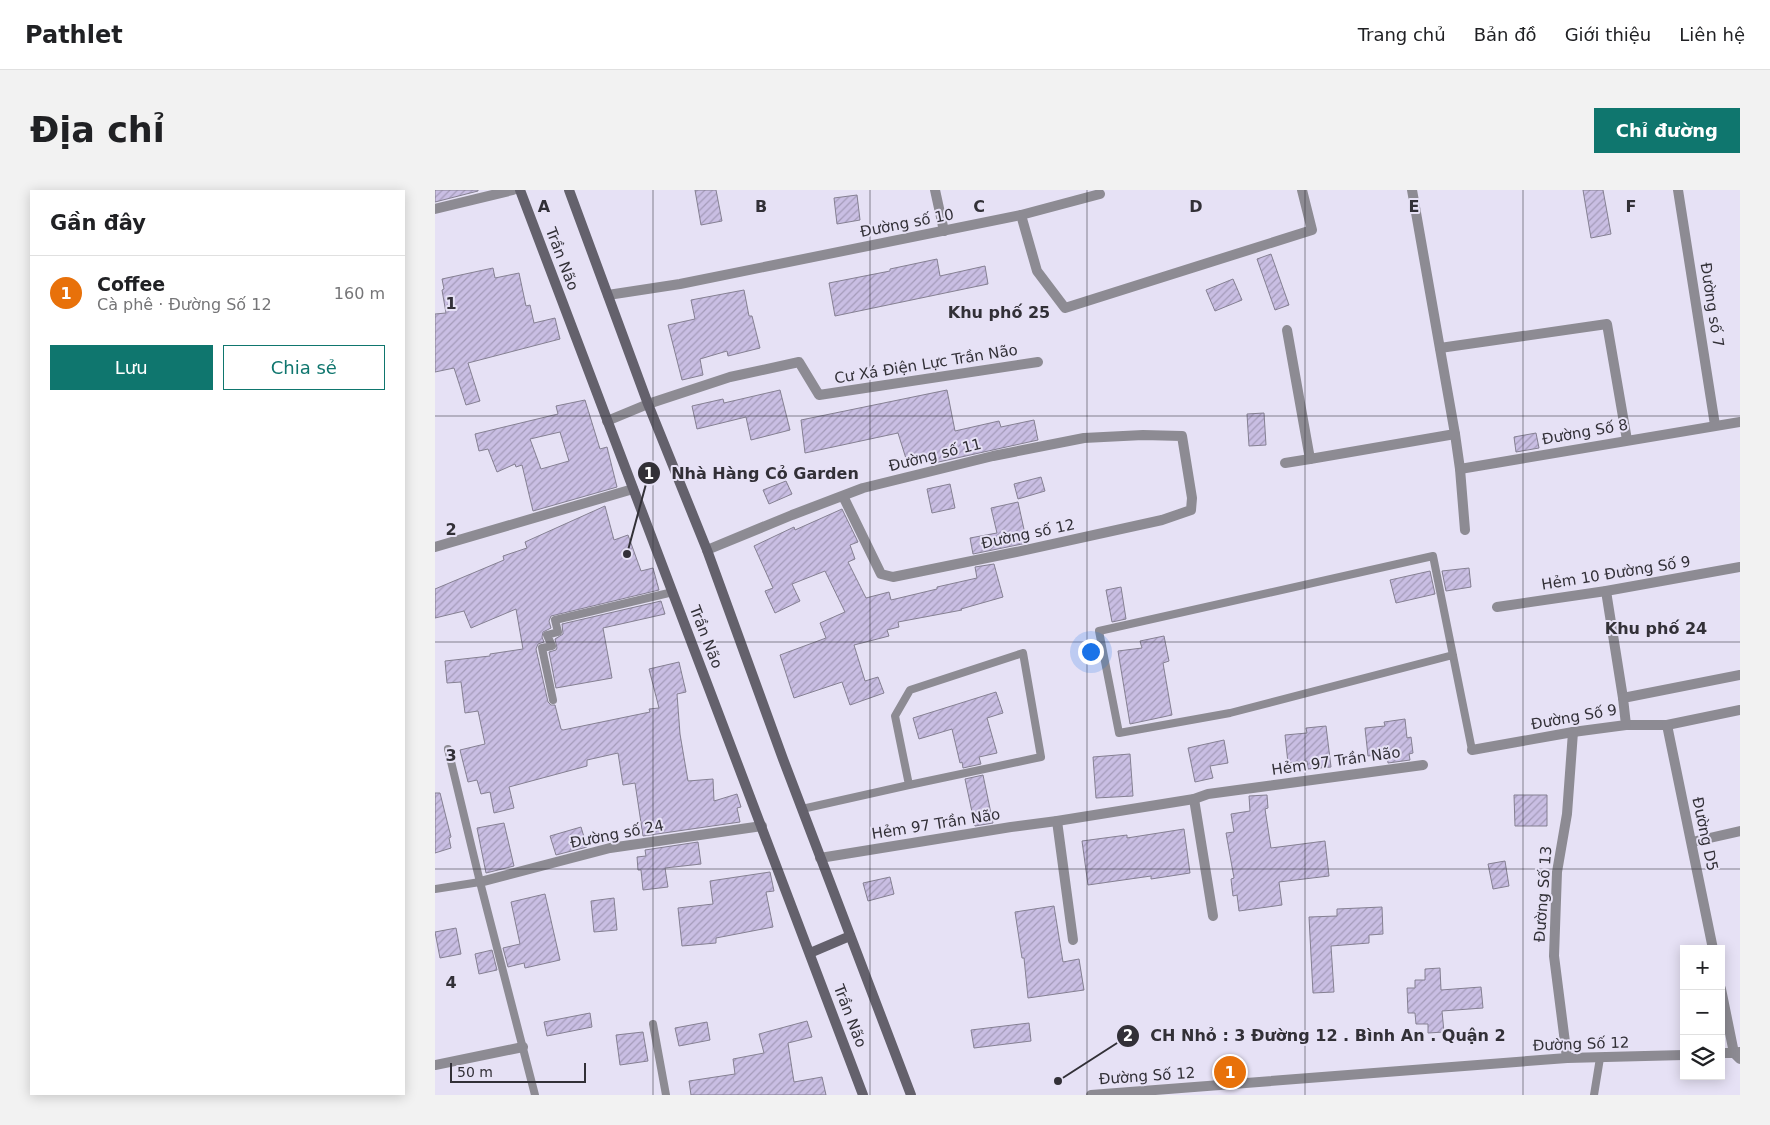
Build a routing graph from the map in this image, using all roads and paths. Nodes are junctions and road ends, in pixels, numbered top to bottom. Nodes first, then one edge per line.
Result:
1 (513, 190) edge
2 (520, 190) edge
3 (569, 190) edge
4 (935, 190) edge
5 (1303, 190) edge
6 (1413, 190) edge
7 (1678, 190) edge
8 (1100, 194) dead end
9 (435, 209) edge
10 (1021, 215) junction
11 (944, 231) junction
12 (608, 295) junction
13 (1287, 330) dead end
14 (1440, 348) junction
15 (1037, 362) dead end
16 (648, 404) junction
17 (607, 421) junction
18 (1740, 422) edge
19 (1715, 425) junction
20 (1455, 434) junction
21 (1182, 436) joint
22 (1627, 440) junction
23 (1310, 459) junction
24 (1285, 463) dead end
25 (1460, 469) junction
26 (633, 489) junction
27 (843, 496) junction
28 (1465, 530) dead end
29 (435, 547) edge
30 (707, 550) junction
31 (1740, 567) edge
32 (1606, 591) junction
33 (673, 592) junction
34 (1497, 607) dead end
35 (1453, 655) junction
36 (1740, 675) edge
37 (1623, 698) junction
38 (553, 700) dead end
39 (1740, 710) edge
40 (1626, 725) junction
41 (1667, 725) junction
42 (1573, 732) junction
43 (448, 749) dead end
44 (1472, 750) joint
45 (1423, 765) dead end
46 (909, 785) junction
47 (1194, 799) junction
48 (802, 810) junction
49 (1057, 821) junction
50 (762, 826) junction
51 (1740, 831) edge
52 (1692, 842) junction
53 (820, 858) junction
54 (480, 882) junction
55 (435, 889) edge
56 (1213, 916) dead end
57 (850, 936) junction
58 (1073, 940) dead end
59 (1712, 945) edge
60 (810, 953) junction
61 (1721, 990) edge
62 (653, 1024) dead end
63 (523, 1047) junction
64 (1725, 1053) edge
65 (1680, 1055) edge
66 (1738, 1055) edge
67 (1567, 1058) junction
68 (1600, 1058) junction
69 (435, 1065) edge
70 (535, 1095) edge
71 (666, 1095) edge
72 (863, 1095) edge
73 (911, 1095) edge
74 (1091, 1095) edge
75 (1594, 1095) edge

1 - 9 street
2 - 17 main road, Trần Não
3 - 12 main road, Trần Não
4 - 11 street
5 - 10 street
6 - 14 street
7 - 19 street, Đường số 7
8 - 10 street, Đường số 10
10 - 11 street, Đường số 10
11 - 12 street, Đường số 10
12 - 16 main road, Trần Não
13 - 23 street
14 - 20 street
14 - 22 street
15 - 16 street, Cư Xá Điện Lực Trần Não
16 - 17 street, Cư Xá Điện Lực Trần Não
16 - 30 main road, Trần Não
17 - 26 main road, Trần Não
18 - 19 street, Đường Số 8
19 - 22 street, Đường Số 8
20 - 23 street
20 - 25 street
21 - 27 street, Đường số 11
21 - 27 street, Đường số 12
22 - 25 street, Đường Số 8
23 - 24 street
25 - 28 street
26 - 29 street
26 - 33 main road, Trần Não
27 - 30 street, Đường số 11
30 - 48 main road, Trần Não
31 - 32 street, Hẻm 10 Đường Số 9
32 - 34 street, Hẻm 10 Đường Số 9
32 - 37 street
33 - 38 lane
33 - 50 main road, Trần Não
35 - 35 lane
35 - 44 lane
36 - 37 street, Đường Số 9
37 - 40 street, Đường Số 9
39 - 41 street
40 - 41 street
40 - 42 street, Đường Số 9
41 - 52 street, Đường D5
42 - 44 street, Đường Số 9
42 - 67 street, Đường Số 13
43 - 54 lane
45 - 47 street, Hẻm 97 Trần Não
46 - 46 lane
46 - 48 lane
47 - 49 street, Hẻm 97 Trần Não
47 - 56 street
48 - 53 main road, Trần Não
49 - 53 street, Hẻm 97 Trần Não
49 - 58 street
50 - 54 street, Đường số 24
50 - 60 main road, Trần Não
51 - 52 street
52 - 59 street, Đường D5
53 - 57 main road, Trần Não
54 - 55 lane
54 - 63 lane
57 - 60 main road
57 - 73 main road, Trần Não
60 - 72 main road, Trần Não
61 - 66 street
62 - 71 lane
63 - 69 street
63 - 70 lane
64 - 66 street
65 - 68 street, Đường Số 12
67 - 68 street, Đường Số 12
67 - 74 street, Đường Số 12
68 - 75 lane

